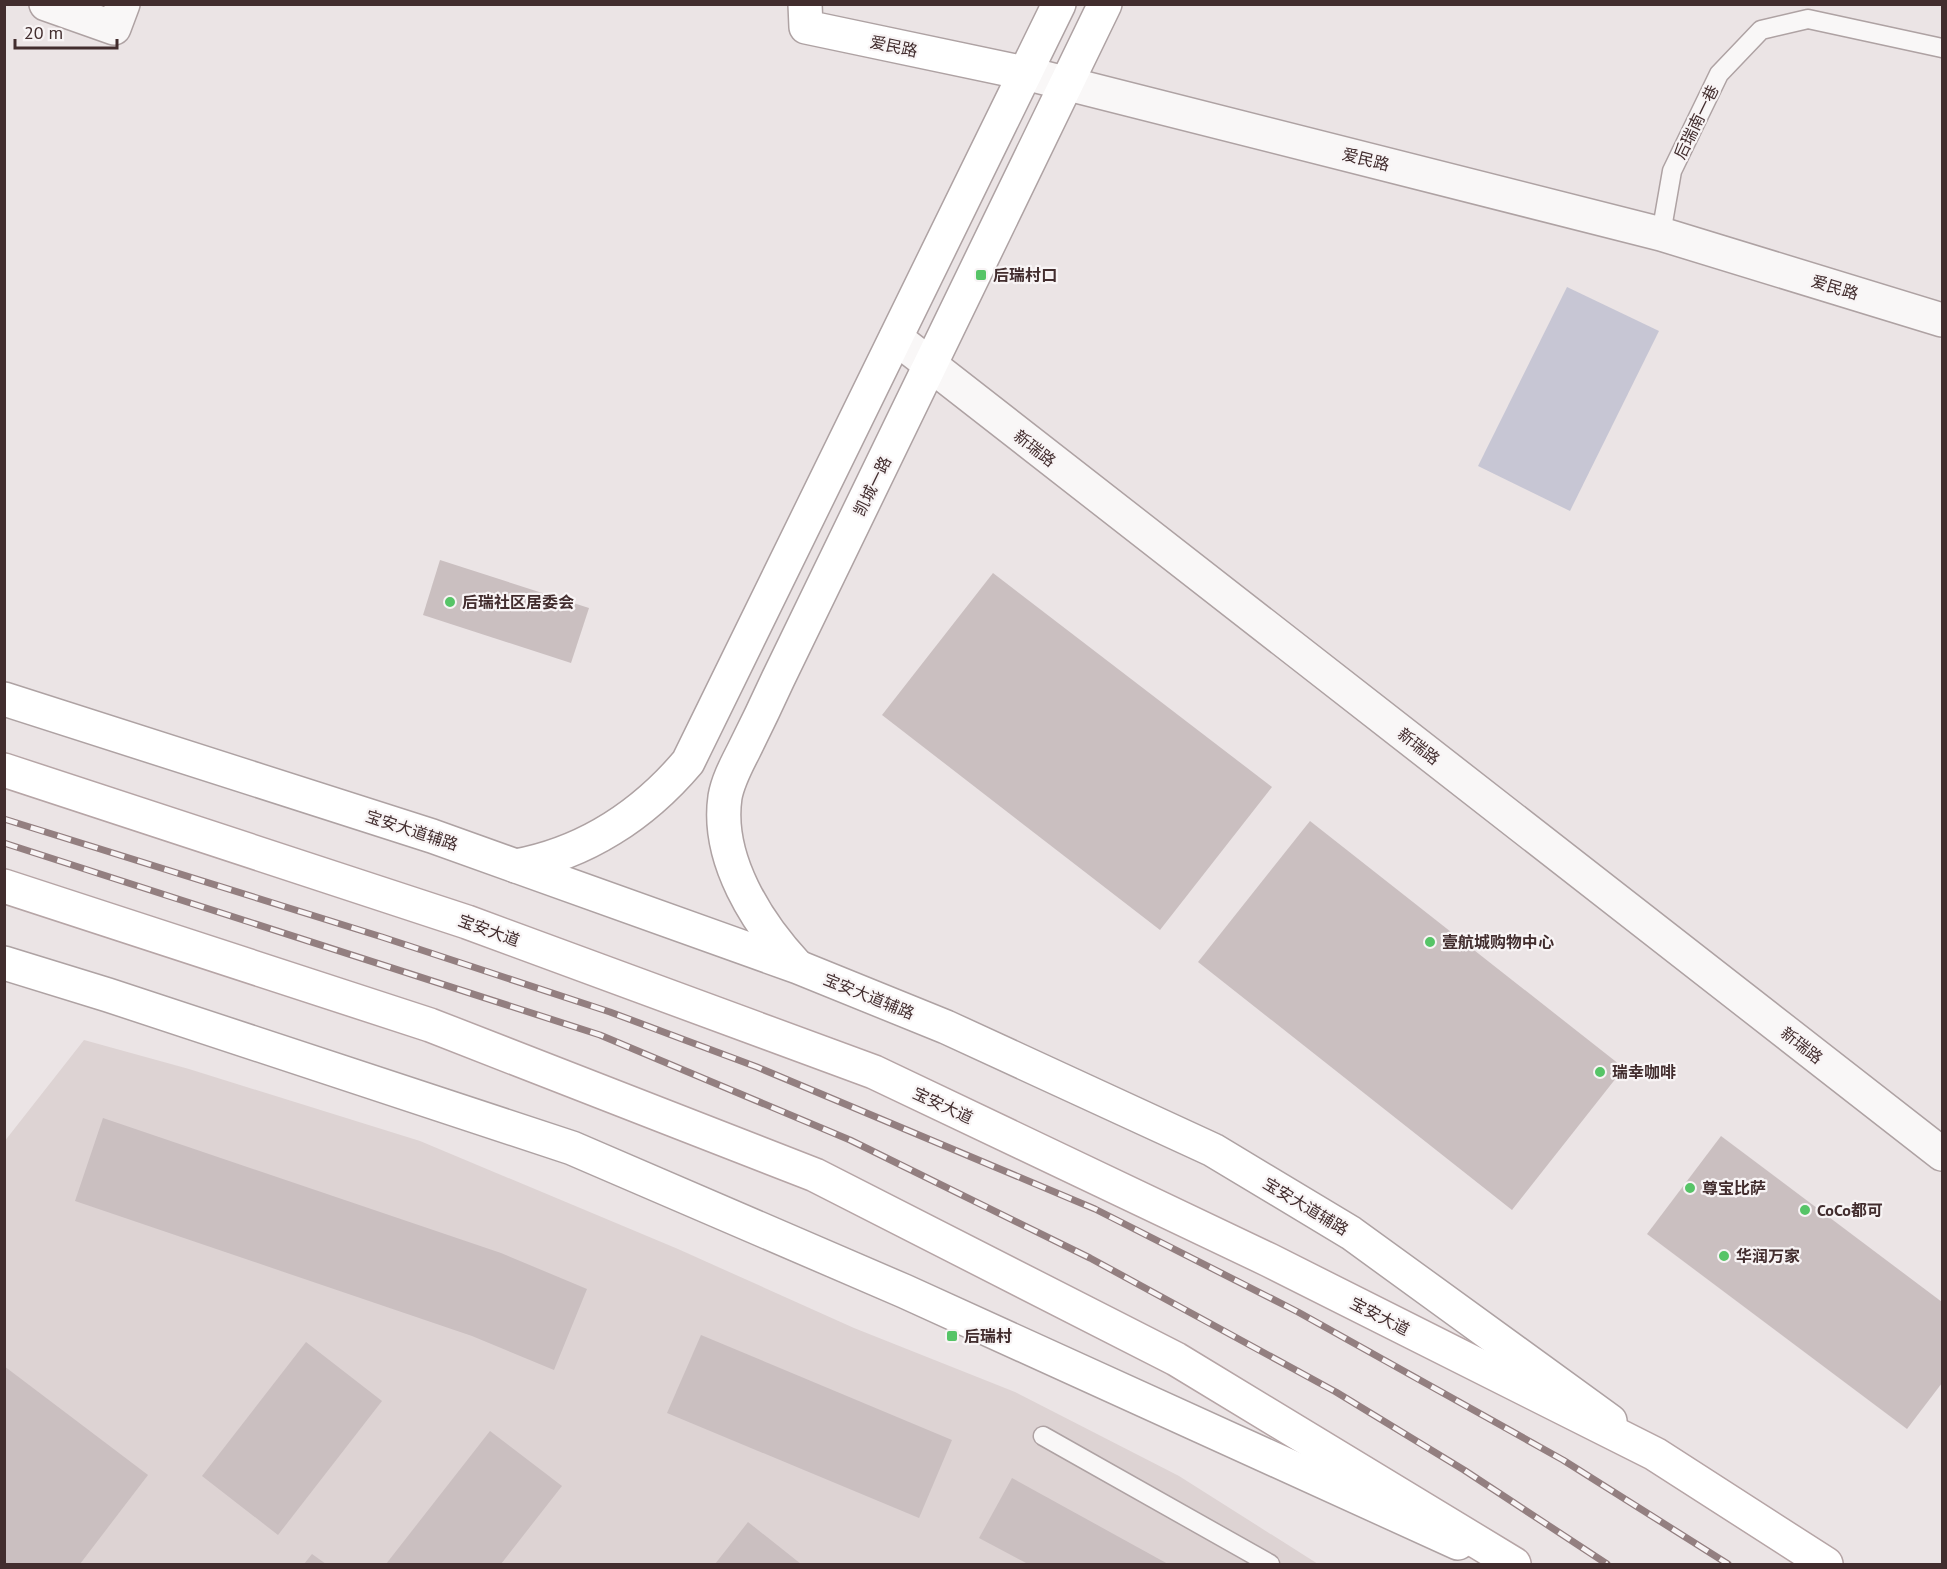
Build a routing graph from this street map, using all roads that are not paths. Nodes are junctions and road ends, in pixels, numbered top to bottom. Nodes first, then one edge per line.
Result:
1 (46, 4) edge
2 (123, 4) edge
3 (805, 4) edge
4 (1059, 4) edge
5 (1105, 4) edge
6 (1942, 48) edge
7 (1025, 73) junction
8 (1067, 84) junction
9 (1661, 234) junction
10 (1942, 320) edge
11 (896, 338) junction
12 (930, 366) junction
13 (4, 699) edge
14 (4, 770) edge
15 (516, 866) junction
16 (4, 886) edge
17 (4, 963) edge
18 (798, 967) junction
19 (1942, 1154) edge
20 (1043, 1436) dead end
21 (1655, 1454) junction
22 (1270, 1564) edge
23 (1504, 1564) edge
24 (1514, 1564) edge
25 (1826, 1564) edge

1 - 2 street
3 - 7 main road, 爱民路
4 - 7 main road
5 - 8 main road, 凯城一路
6 - 9 lane, 后瑞南一巷
7 - 8 street, 爱民路
7 - 11 main road
8 - 9 street, 爱民路
8 - 12 main road, 凯城一路
9 - 10 street, 爱民路
11 - 12 street, 新瑞路
11 - 15 main road
12 - 18 main road, 凯城一路
12 - 19 street, 新瑞路
13 - 15 main road, 宝安大道辅路
14 - 21 main road, 宝安大道
15 - 18 main road, 宝安大道辅路
16 - 24 main road
17 - 23 main road
18 - 21 main road, 宝安大道辅路
20 - 22 lane
21 - 25 main road, 宝安大道

